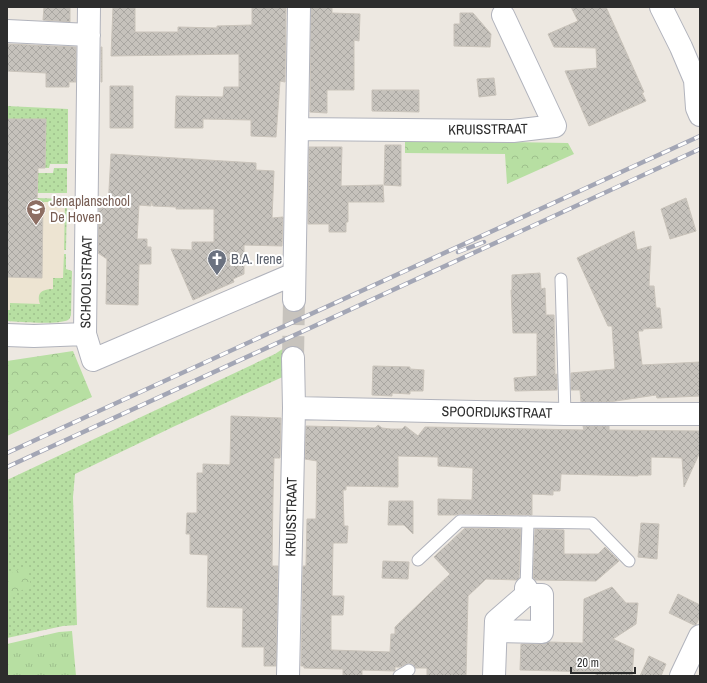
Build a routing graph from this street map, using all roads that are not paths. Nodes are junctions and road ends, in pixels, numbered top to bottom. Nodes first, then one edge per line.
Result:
1 (89, 7) edge
2 (299, 7) edge
3 (661, 7) edge
4 (503, 14) dead end
5 (7, 31) edge
6 (89, 35) junction
7 (698, 82) edge
8 (700, 115) edge
9 (297, 129) junction
10 (294, 274) junction
11 (561, 279) dead end
12 (294, 300) tunnel mouth
13 (85, 334) junction
14 (7, 335) edge
15 (293, 358) tunnel mouth
16 (294, 408) junction
17 (565, 414) junction
18 (700, 414) edge
19 (528, 522) junction
20 (418, 560) dead end
21 (629, 561) dead end
22 (526, 592) junction
23 (496, 631) junction
24 (700, 636) edge
25 (409, 670) dead end
26 (288, 676) edge
27 (399, 676) edge
28 (494, 676) edge
29 (681, 676) edge

1 - 6 street, SCHOOLSTRAAT
2 - 9 street
3 - 7 street
4 - 9 street, KRUISSTRAAT
5 - 6 street
6 - 13 street, SCHOOLSTRAAT
7 - 8 street
9 - 10 street
10 - 12 street
10 - 13 street, SCHOOLSTRAAT
11 - 17 lane
13 - 14 street
15 - 16 street, KRUISSTRAAT
16 - 17 street, SPOORDIJKSTRAAT
16 - 26 street, KRUISSTRAAT
17 - 18 street, SPOORDIJKSTRAAT
19 - 20 lane
19 - 21 lane
19 - 22 lane
22 - 23 street
22 - 23 street
23 - 28 street
24 - 29 street
25 - 27 lane

